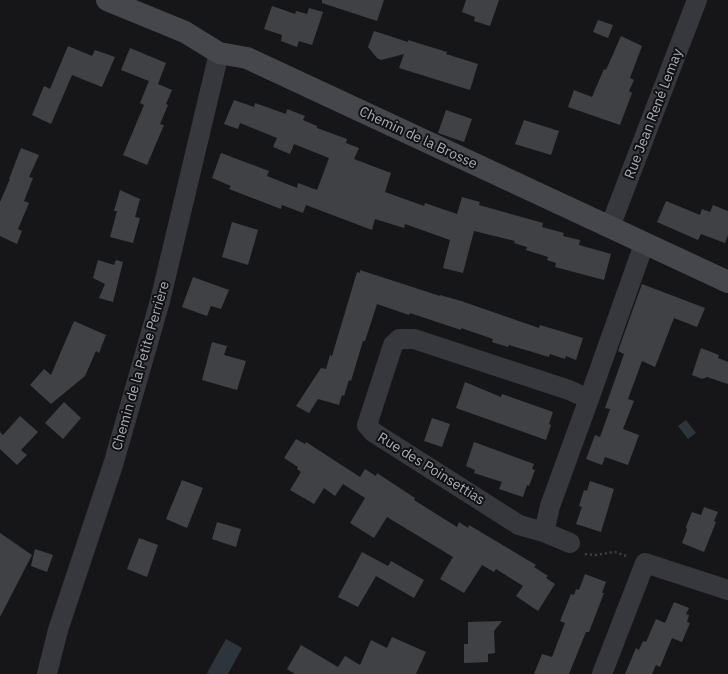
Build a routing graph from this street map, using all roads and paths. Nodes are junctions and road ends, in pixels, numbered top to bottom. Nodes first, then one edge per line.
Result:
1 (107, 0) edge
2 (697, 0) edge
3 (219, 53) junction
4 (610, 227) junction
5 (644, 244) junction
6 (728, 282) edge
7 (589, 399) junction
8 (544, 532) junction
9 (570, 543) joint
10 (645, 563) junction
11 (728, 590) edge
12 (46, 674) edge
13 (602, 674) edge

1 - 3 street, Chemin de la Brosse
2 - 4 street, Rue Jean René Lemay
3 - 4 street, Chemin de la Brosse
3 - 12 street, Chemin de la Petite Perrière
4 - 5 street, Chemin de la Brosse
5 - 6 street, Chemin de la Brosse
5 - 7 street
7 - 8 street
7 - 8 street, Rue des Poinsettias
8 - 9 street, Rue des Poinsettias
9 - 10 path
10 - 11 street
10 - 13 street

